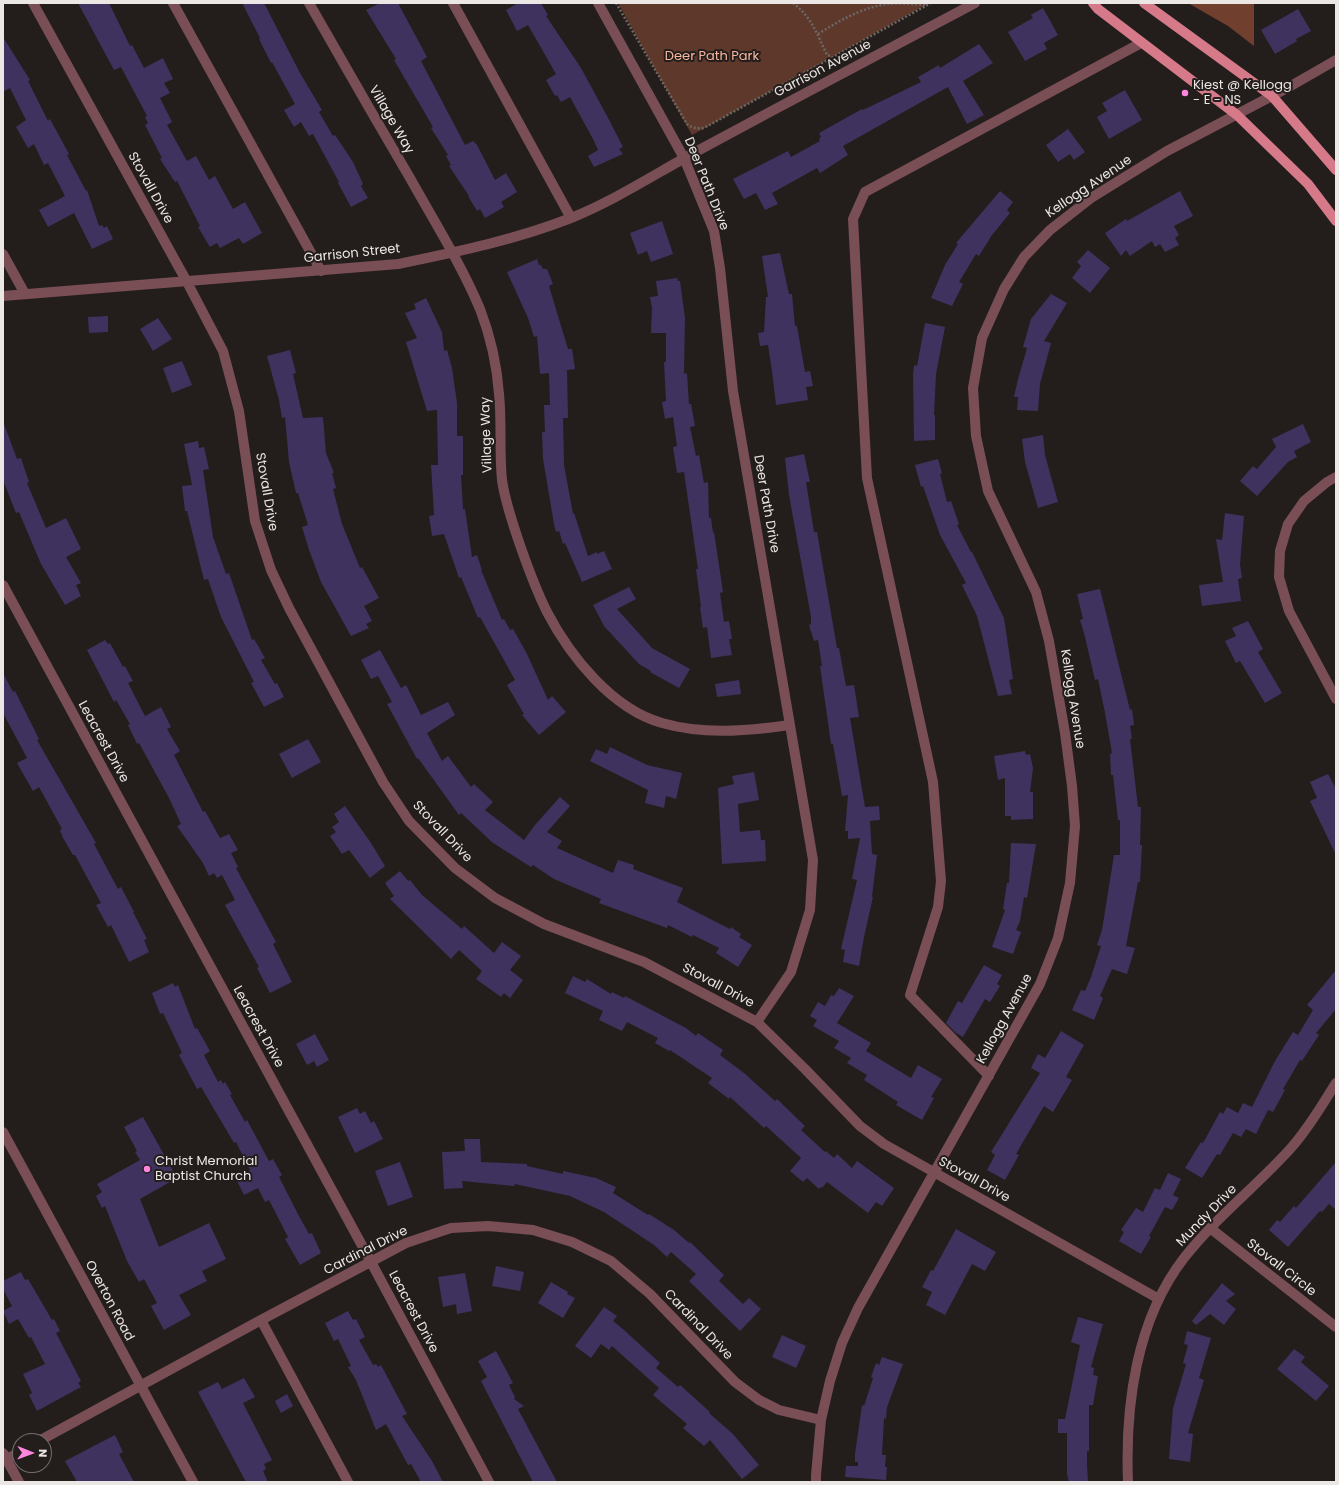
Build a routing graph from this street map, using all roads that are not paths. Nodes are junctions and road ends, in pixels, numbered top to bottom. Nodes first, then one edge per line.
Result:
1 (33, 3) edge
2 (173, 3) edge
3 (309, 3) edge
4 (452, 3) edge
5 (598, 3) edge
6 (975, 3) edge
7 (1093, 3) edge
8 (1144, 3) edge
9 (1141, 43) junction
10 (1336, 60) edge
11 (1272, 96) junction
12 (1237, 115) junction
13 (684, 158) junction
14 (1336, 170) edge
15 (570, 218) junction
16 (1336, 221) edge
17 (453, 253) junction
18 (3, 254) edge
19 (321, 271) junction
20 (187, 282) junction
21 (25, 294) junction
22 (3, 296) edge
23 (1336, 477) edge
24 (3, 585) edge
25 (1336, 699) edge
26 (790, 725) junction
27 (757, 1022) junction
28 (989, 1076) junction
29 (1336, 1083) edge
30 (3, 1132) edge
31 (934, 1173) junction
32 (1210, 1228) junction
33 (371, 1262) junction
34 (1159, 1299) junction
35 (261, 1320) junction
36 (1336, 1327) edge
37 (141, 1386) junction
38 (821, 1420) junction
39 (52, 1434) edge
40 (4, 1458) edge
41 (19, 1482) edge
42 (193, 1482) edge
43 (348, 1482) edge
44 (489, 1482) edge
45 (816, 1482) edge
46 (1128, 1482) edge

1 - 20 street, Stovall Drive
2 - 19 street
3 - 17 street, Village Way
4 - 15 street
5 - 13 street, Deer Path Drive
6 - 13 street, Garrison Avenue
7 - 9 main road
8 - 11 main road
9 - 12 main road
9 - 28 street
10 - 11 street, Kellogg Avenue
11 - 12 street, Kellogg Avenue
11 - 14 main road
12 - 16 main road
12 - 28 street, Kellogg Avenue
13 - 15 street, Garrison Street
13 - 26 street, Deer Path Drive
15 - 17 street, Garrison Street
17 - 19 street, Garrison Street
17 - 26 street, Village Way
18 - 21 street
19 - 20 street, Garrison Street
20 - 21 street, Garrison Street
20 - 27 street, Stovall Drive
21 - 22 street, Garrison Street
23 - 25 street
24 - 33 street, Leacrest Drive
26 - 27 street, Deer Path Drive
27 - 31 street, Stovall Drive
28 - 31 street, Kellogg Avenue
29 - 32 street, Mundy Drive
30 - 37 street, Overton Road
31 - 34 street, Stovall Drive
31 - 38 street, Kellogg Avenue
32 - 34 street, Mundy Drive
32 - 36 street, Stovall Circle
33 - 35 street, Cardinal Drive
33 - 38 street, Cardinal Drive
33 - 44 street, Leacrest Drive
34 - 46 street, Mundy Drive
35 - 37 street, Cardinal Drive
35 - 43 street
37 - 39 street, Cardinal Drive
37 - 42 street, Overton Road
38 - 45 street, Kellogg Avenue
40 - 41 street

